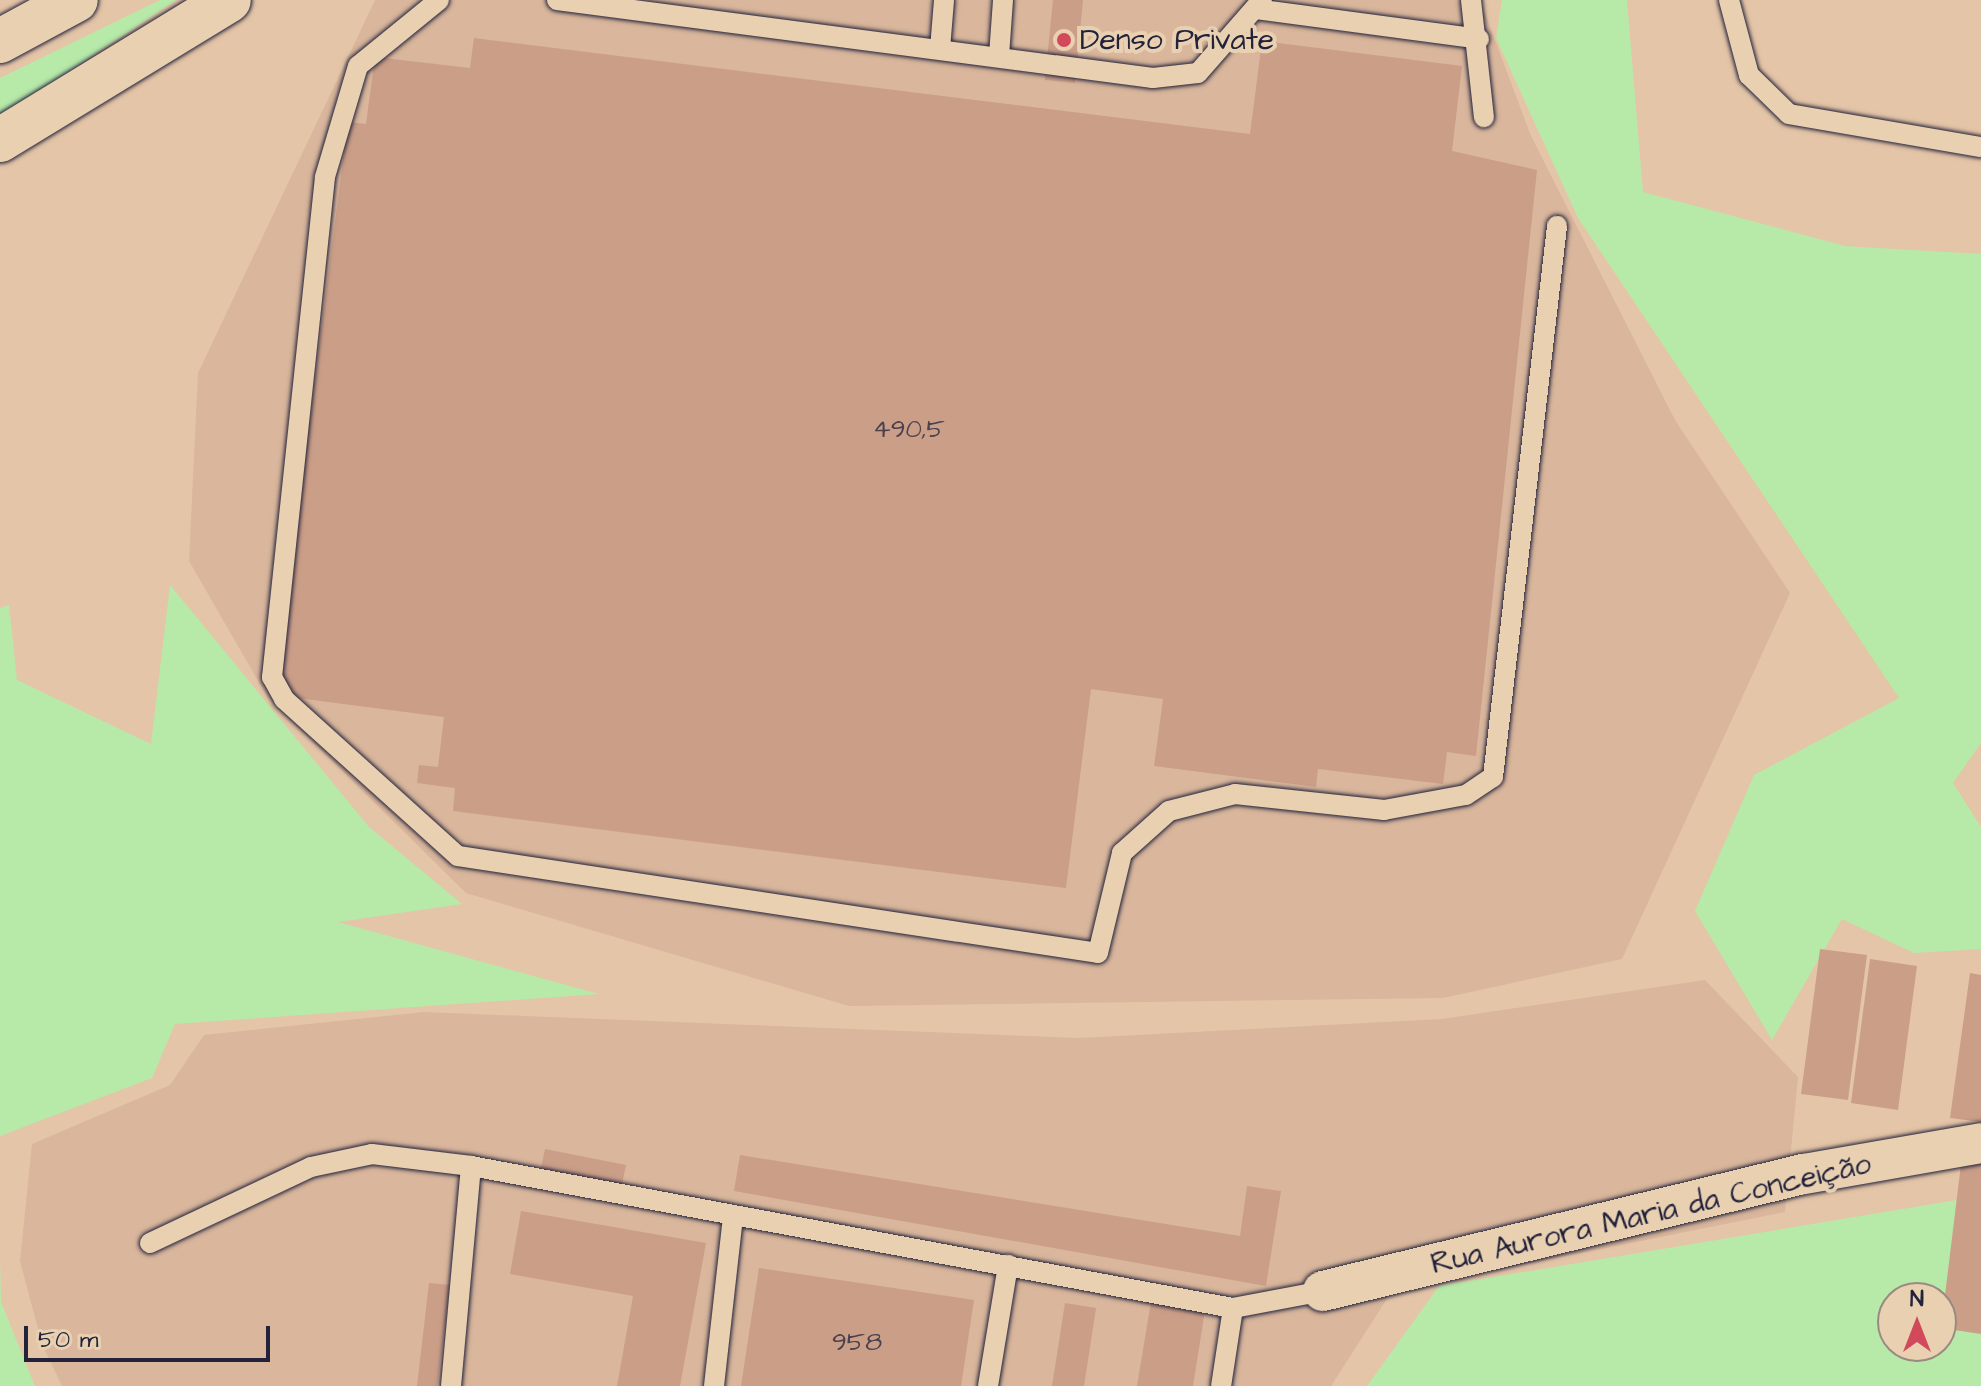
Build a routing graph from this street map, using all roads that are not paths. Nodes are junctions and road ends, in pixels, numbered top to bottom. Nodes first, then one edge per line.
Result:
1 (76, 0) edge
2 (229, 0) edge
3 (439, 0) edge
4 (557, 0) edge
5 (944, 0) edge
6 (1003, 0) edge
7 (1471, 0) edge
8 (1729, 0) edge
9 (1258, 5) edge
10 (1479, 39) junction
11 (0, 41) edge
12 (940, 49) junction
13 (999, 56) junction
14 (1484, 117) dead end
15 (0, 140) edge
16 (1981, 147) edge
17 (1557, 226) dead end
18 (1981, 1143) edge
19 (471, 1166) junction
20 (733, 1217) junction
21 (150, 1243) dead end
22 (1008, 1265) junction
23 (1323, 1291) joint
24 (1233, 1308) junction
25 (451, 1386) edge
26 (714, 1386) edge
27 (988, 1386) edge
28 (1221, 1386) edge

1 - 11 main road
2 - 15 main road
3 - 17 lane
4 - 12 lane
5 - 12 lane
6 - 13 lane
7 - 10 lane
8 - 16 lane
9 - 10 lane
9 - 13 lane
10 - 14 lane
12 - 13 lane
18 - 23 street, Rua Aurora Maria da Conceição
19 - 20 lane
19 - 21 lane
19 - 25 lane
20 - 22 lane
20 - 26 lane
22 - 24 lane
22 - 27 lane
23 - 24 lane
24 - 28 lane

